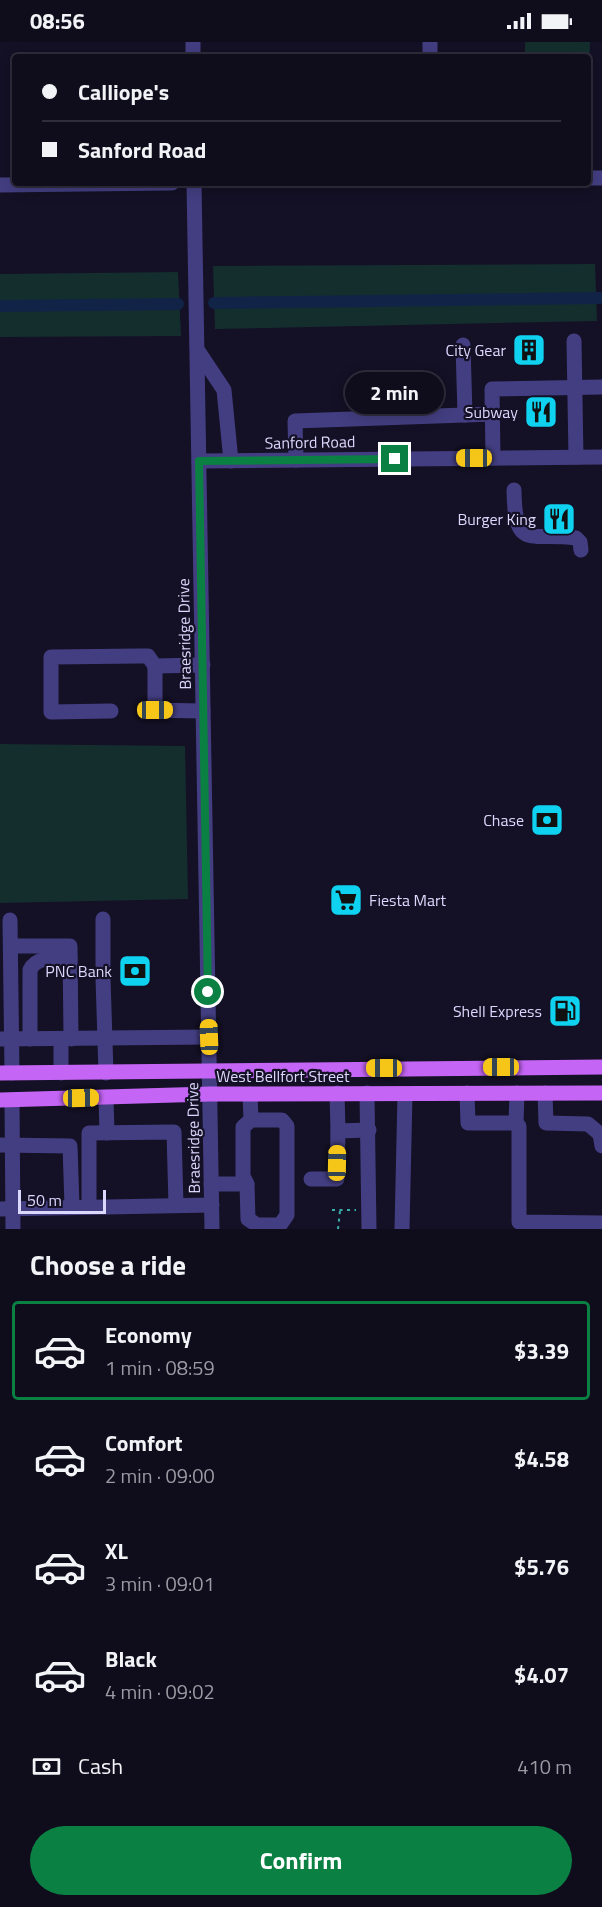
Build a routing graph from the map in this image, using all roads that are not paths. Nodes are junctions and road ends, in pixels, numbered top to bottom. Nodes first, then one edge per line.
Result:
1 (194, 186) edge
2 (574, 341) dead end
3 (463, 345) dead end
4 (197, 348) junction
5 (575, 387) junction
6 (602, 387) edge
7 (493, 414) junction
8 (465, 415) junction
9 (576, 457) junction
10 (602, 457) edge
11 (493, 458) junction
12 (296, 460) junction
13 (199, 461) junction
14 (231, 461) junction
15 (514, 490) dead end
16 (580, 550) dead end
17 (203, 665) junction
18 (155, 666) junction
19 (111, 711) dead end
20 (203, 711) junction
21 (103, 919) dead end
22 (10, 920) dead end
23 (7, 953) edge
24 (70, 959) junction
25 (209, 1037) junction
26 (6, 1039) edge
27 (30, 1039) junction
28 (66, 1040) junction
29 (104, 1040) junction
30 (602, 1067) edge
31 (406, 1068) junction
32 (210, 1070) junction
33 (6, 1073) edge
34 (61, 1073) junction
35 (106, 1073) junction
36 (337, 1093) junction
37 (367, 1093) junction
38 (467, 1093) junction
39 (517, 1093) junction
40 (545, 1093) junction
41 (602, 1093) edge
42 (210, 1094) junction
43 (250, 1094) junction
44 (405, 1094) junction
45 (106, 1098) junction
46 (6, 1100) edge
47 (251, 1120) junction
48 (516, 1123) junction
49 (369, 1130) junction
50 (338, 1131) junction
51 (107, 1133) junction
52 (601, 1138) edge
53 (6, 1145) edge
54 (311, 1179) dead end
55 (211, 1184) junction
56 (247, 1184) junction
57 (176, 1205) junction
58 (212, 1205) junction
59 (72, 1206) junction
60 (89, 1206) junction
61 (6, 1209) edge
62 (602, 1223) edge
63 (13, 1229) edge
64 (212, 1229) edge
65 (369, 1229) edge
66 (402, 1229) edge

1 - 4 street, Braesridge Drive
2 - 5 street
3 - 8 street
4 - 13 street, Braesridge Drive
4 - 14 street
5 - 6 street
5 - 7 street
5 - 9 street
7 - 8 street
7 - 11 street
8 - 12 street
9 - 10 street, Sanford Road
9 - 11 street, Sanford Road
11 - 12 street, Sanford Road
12 - 14 street, Sanford Road
13 - 14 street, Sanford Road
13 - 17 street, Braesridge Drive
15 - 16 street
17 - 18 street
17 - 20 street, Braesridge Drive
18 - 19 street
18 - 20 street
20 - 25 street, Braesridge Drive
21 - 29 street
22 - 23 street
23 - 24 street
23 - 26 street
24 - 27 street
24 - 28 street
25 - 29 street
25 - 32 street, Braesridge Drive
26 - 27 street
26 - 33 street
27 - 28 street
28 - 29 street
28 - 34 street
29 - 35 street
30 - 31 main road, West Bellfort Street
31 - 32 main road, West Bellfort Street
31 - 44 main road
32 - 35 main road, West Bellfort Street
32 - 42 street, Braesridge Drive
33 - 34 main road, West Bellfort Street
33 - 46 main road
34 - 35 main road, West Bellfort Street
36 - 37 main road, West Bellfort Street
36 - 43 main road, West Bellfort Street
36 - 50 street
37 - 44 main road, West Bellfort Street
37 - 49 street
38 - 39 main road, West Bellfort Street
38 - 44 main road, West Bellfort Street
38 - 48 street
39 - 40 main road, West Bellfort Street
39 - 48 street
40 - 41 main road, West Bellfort Street
40 - 52 street
42 - 43 main road, West Bellfort Street
42 - 45 main road, West Bellfort Street
42 - 55 street, Braesridge Drive
43 - 47 street
44 - 66 street
45 - 46 main road, West Bellfort Street
45 - 51 street
46 - 53 street
47 - 56 street
47 - 56 street
48 - 62 street
49 - 50 street
49 - 65 street
50 - 54 street
51 - 57 street
51 - 60 street
53 - 59 street
53 - 61 street
55 - 56 street
55 - 58 street, Braesridge Drive
57 - 58 street
57 - 60 street
58 - 64 street, Braesridge Drive
59 - 60 street
59 - 61 street
61 - 63 street

